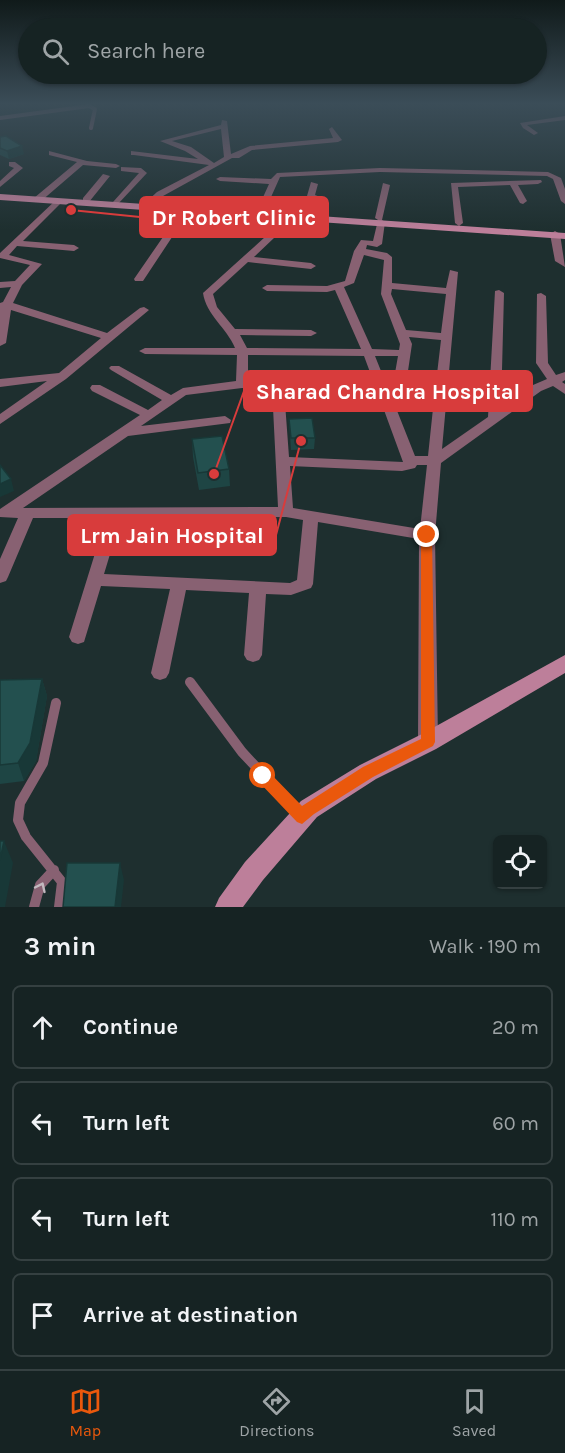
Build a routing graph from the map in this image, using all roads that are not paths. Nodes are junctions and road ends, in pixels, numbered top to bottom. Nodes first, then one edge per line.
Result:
1 (177, 145) edge
2 (227, 145) edge
3 (274, 145) edge
4 (52, 153) dead end
5 (134, 153) dead end
6 (229, 156) junction
7 (82, 163) junction
8 (213, 163) junction
9 (12, 164) dead end
10 (365, 170) junction
11 (106, 176) dead end
12 (220, 179) dead end
13 (364, 181) dead end
14 (273, 182) junction
15 (558, 182) junction
16 (513, 183) junction
17 (314, 184) dead end
18 (0, 185) edge
19 (386, 185) dead end
20 (0, 195) edge
21 (39, 198) junction
22 (564, 198) edge
23 (86, 200) junction
24 (522, 201) dead end
25 (57, 202) junction
26 (117, 202) junction
27 (148, 206) junction
28 (186, 210) junction
29 (259, 212) junction
30 (320, 214) junction
31 (273, 215) junction
32 (380, 220) junction
33 (398, 221) junction
34 (459, 223) junction
35 (488, 228) junction
36 (565, 231) edge
37 (560, 235) edge
38 (15, 243) junction
39 (74, 248) dead end
40 (359, 251) junction
41 (247, 260) junction
42 (565, 264) edge
43 (311, 266) dead end
44 (453, 272) dead end
45 (139, 279) dead end
46 (18, 284) junction
47 (0, 285) edge
48 (386, 285) junction
49 (339, 287) junction
50 (267, 288) dead end
51 (451, 292) junction
52 (498, 293) dead end
53 (541, 296) dead end
54 (4, 305) edge
55 (144, 310) dead end
56 (232, 333) junction
57 (311, 333) dead end
58 (402, 333) junction
59 (109, 337) junction
60 (447, 337) junction
61 (0, 343) edge
62 (145, 351) dead end
63 (242, 352) junction
64 (369, 353) junction
65 (405, 353) junction
66 (115, 368) dead end
67 (62, 376) junction
68 (559, 378) edge
69 (0, 383) edge
70 (242, 384) junction
71 (278, 384) junction
72 (96, 388) dead end
73 (383, 390) junction
74 (565, 390) edge
75 (398, 394) junction
76 (441, 395) junction
77 (171, 400) junction
78 (149, 415) junction
79 (494, 418) junction
80 (0, 420) edge
81 (225, 420) dead end
82 (124, 432) junction
83 (283, 460) junction
84 (410, 460) junction
85 (434, 461) junction
86 (28, 512) junction
87 (115, 512) junction
88 (286, 512) junction
89 (3, 513) edge
90 (311, 516) junction
91 (427, 535) junction
92 (0, 577) edge
93 (96, 580) junction
94 (179, 584) junction
95 (258, 587) junction
96 (78, 637) dead end
97 (253, 655) dead end
98 (565, 663) edge
99 (160, 673) dead end
100 (190, 682) dead end
101 (56, 703) dead end
102 (428, 742) junction
103 (302, 817) junction
104 (54, 870) junction
105 (34, 907) edge
106 (59, 907) edge
107 (228, 907) edge

1 - 8 street
2 - 6 street
3 - 6 street
4 - 7 street
5 - 8 street
6 - 8 street
7 - 21 street
7 - 26 street
8 - 27 street
9 - 18 street
10 - 13 street
10 - 14 street
10 - 15 street
11 - 23 street
12 - 14 street
14 - 29 street
15 - 16 street
15 - 22 street
16 - 24 street
16 - 34 street
17 - 30 street
19 - 32 street
20 - 21 street
21 - 23 street
21 - 25 street
23 - 26 street
25 - 27 street
25 - 38 street
26 - 27 street
27 - 28 street
27 - 29 street
28 - 29 street
28 - 45 street
29 - 30 street
29 - 31 street
30 - 32 street
31 - 32 street
31 - 41 street
32 - 33 street
32 - 40 street
33 - 34 street
33 - 35 street
34 - 35 street
35 - 36 street
35 - 37 street
37 - 42 street
38 - 39 street
38 - 46 street
40 - 48 street
40 - 49 street
41 - 43 street
41 - 56 street
44 - 51 street
46 - 47 street
46 - 54 street
48 - 51 street
48 - 58 street
49 - 50 street
49 - 64 street
51 - 60 street
52 - 79 street
53 - 68 street
54 - 59 street
54 - 61 street
55 - 59 street
56 - 57 street
56 - 63 street
58 - 60 street
58 - 65 street
59 - 67 street
60 - 76 street
62 - 63 street
63 - 64 street
63 - 70 street
64 - 65 street
64 - 73 street
65 - 75 street
66 - 77 street
67 - 69 street
67 - 80 street
68 - 74 street
68 - 79 street
70 - 71 street
70 - 77 street
71 - 73 street
71 - 83 street
72 - 78 street
73 - 75 street
73 - 84 street
75 - 76 street
76 - 85 street
77 - 78 street
78 - 82 street
79 - 85 street
81 - 82 street
82 - 89 street
83 - 84 street
83 - 88 street
84 - 85 street
85 - 91 street
86 - 87 street
86 - 89 street
86 - 92 street
87 - 88 street
87 - 93 street
88 - 90 street
90 - 91 street
90 - 95 street
91 - 102 street
93 - 94 street
93 - 96 street
94 - 95 street
94 - 99 street
95 - 97 street
98 - 102 street
100 - 103 lane
101 - 104 lane
102 - 103 street
103 - 107 street
105 -> 104 lane
104 - 106 lane

